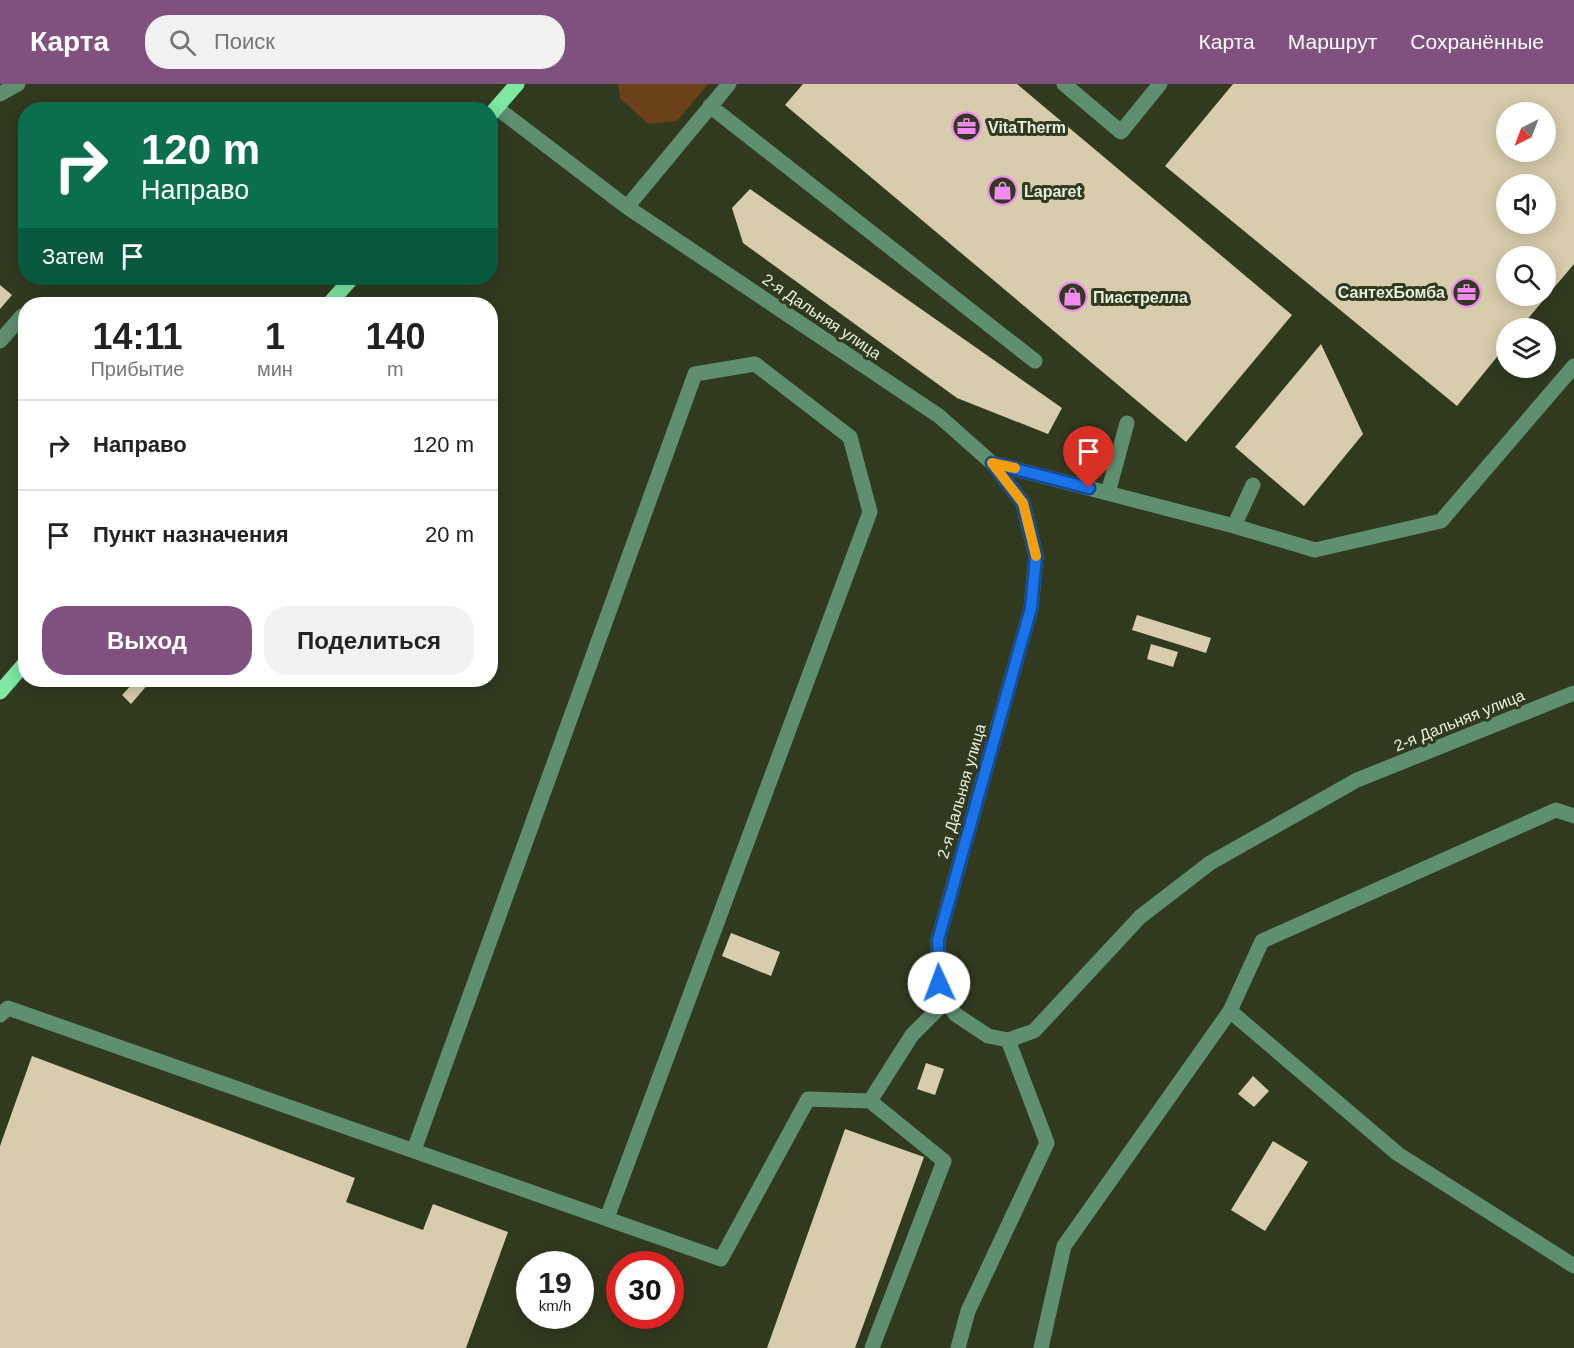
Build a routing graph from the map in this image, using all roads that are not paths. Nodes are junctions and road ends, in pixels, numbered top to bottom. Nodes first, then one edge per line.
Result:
1 (18, 84) edge
2 (517, 84) edge
3 (729, 84) edge
4 (1160, 84) edge
5 (1070, 86) edge
6 (0, 94) edge
7 (498, 106) edge
8 (710, 106) junction
9 (498, 114) edge
10 (627, 207) junction
11 (346, 285) edge
12 (335, 297) edge
13 (18, 321) edge
14 (0, 341) edge
15 (1035, 361) dead end
16 (1574, 366) edge
17 (1127, 423) dead end
18 (992, 463) junction
19 (1254, 485) dead end
20 (1108, 493) junction
21 (1234, 526) junction
22 (18, 671) edge
23 (0, 692) edge
24 (1574, 693) edge
25 (1574, 816) edge
26 (946, 1001) junction
27 (1230, 1011) junction
28 (0, 1015) edge
29 (1008, 1040) junction
30 (870, 1101) junction
31 (414, 1150) junction
32 (607, 1218) junction
33 (1574, 1266) edge
34 (872, 1348) edge
35 (958, 1348) edge
36 (1041, 1348) edge

1 - 6 street
2 - 7 main road
3 - 8 street
4 - 5 street
8 - 10 street
8 - 15 street
9 - 10 street, 2-я Дальняя улица
10 - 18 street, 2-я Дальняя улица
11 - 12 main road
13 - 14 street
16 - 21 street
17 - 20 street
18 - 20 street
18 - 26 street, 2-я Дальняя улица
19 - 21 street
20 - 21 street
22 - 23 main road
24 - 29 street, 2-я Дальняя улица
25 - 27 street
26 - 29 street
26 - 30 street
27 - 33 street
27 - 36 street
28 - 31 street
29 - 35 street
30 - 32 street
30 - 34 street
31 - 32 street
31 - 32 street

